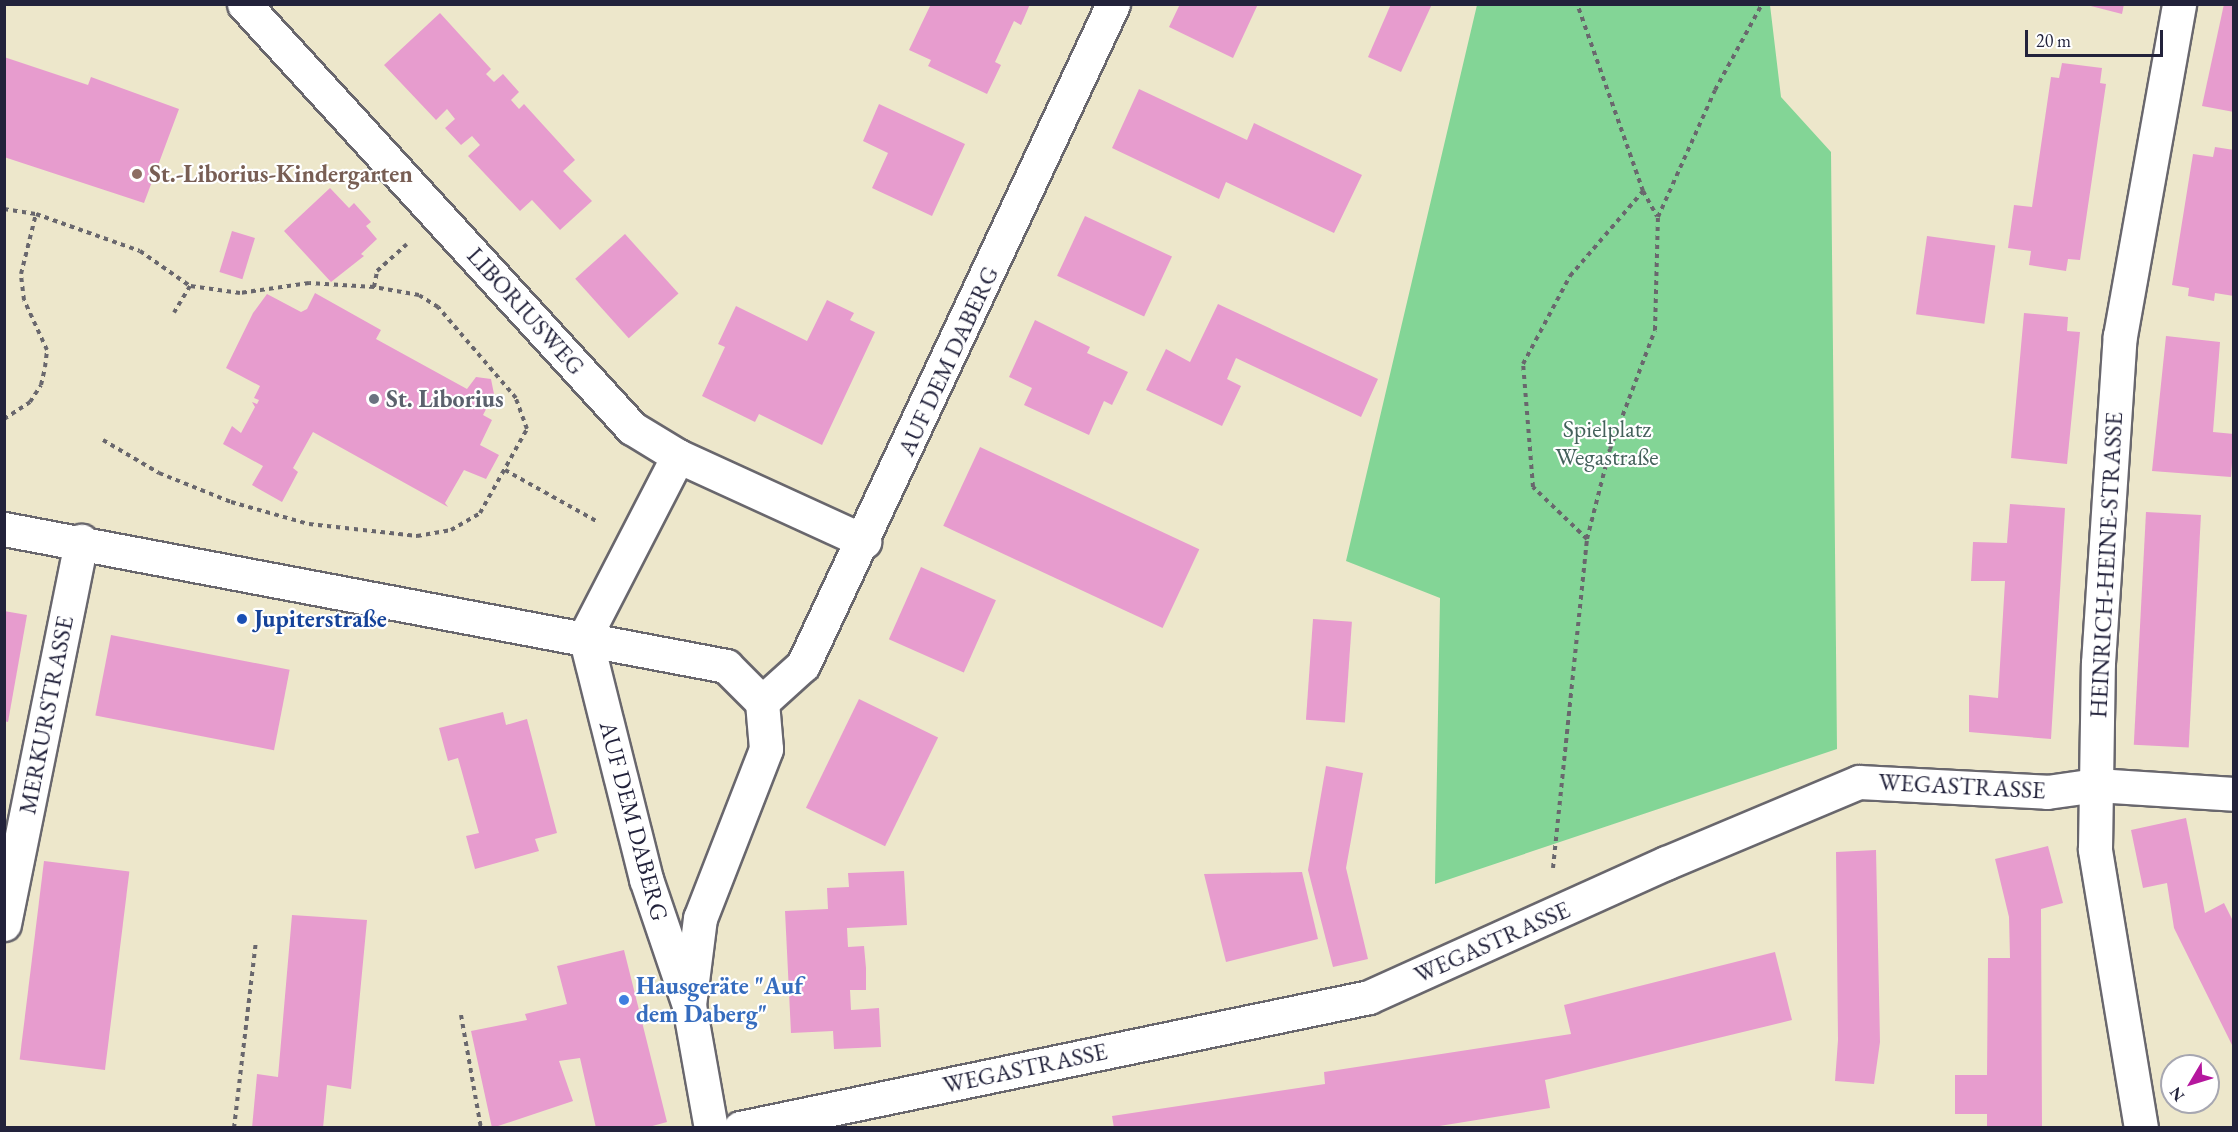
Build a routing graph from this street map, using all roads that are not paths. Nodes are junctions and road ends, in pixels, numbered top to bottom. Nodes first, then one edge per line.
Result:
1 (244, 4) edge
2 (1113, 4) edge
3 (2179, 4) edge
4 (678, 456) junction
5 (4, 529) edge
6 (81, 541) junction
7 (864, 541) junction
8 (585, 636) junction
9 (762, 702) junction
10 (2096, 785) junction
11 (2234, 794) edge
12 (4, 924) edge
13 (689, 1005) junction
14 (711, 1128) edge
15 (740, 1128) edge
16 (2141, 1128) edge

1 - 4 street, LIBORIUSWEG
2 - 7 street, AUF DEM DABERG
3 - 10 street, HEINRICH-HEINE-STRASSE
4 - 7 street, LIBORIUSWEG
4 - 8 street
5 - 6 street
6 - 8 street
6 - 12 street, MERKURSTRASSE
7 - 9 street, AUF DEM DABERG
8 - 9 street
8 - 13 street, AUF DEM DABERG
9 - 13 street, AUF DEM DABERG
10 - 11 street, WEGASTRASSE
10 - 15 street, WEGASTRASSE
10 - 16 street, HEINRICH-HEINE-STRASSE
13 - 14 street, AUF DEM DABERG

